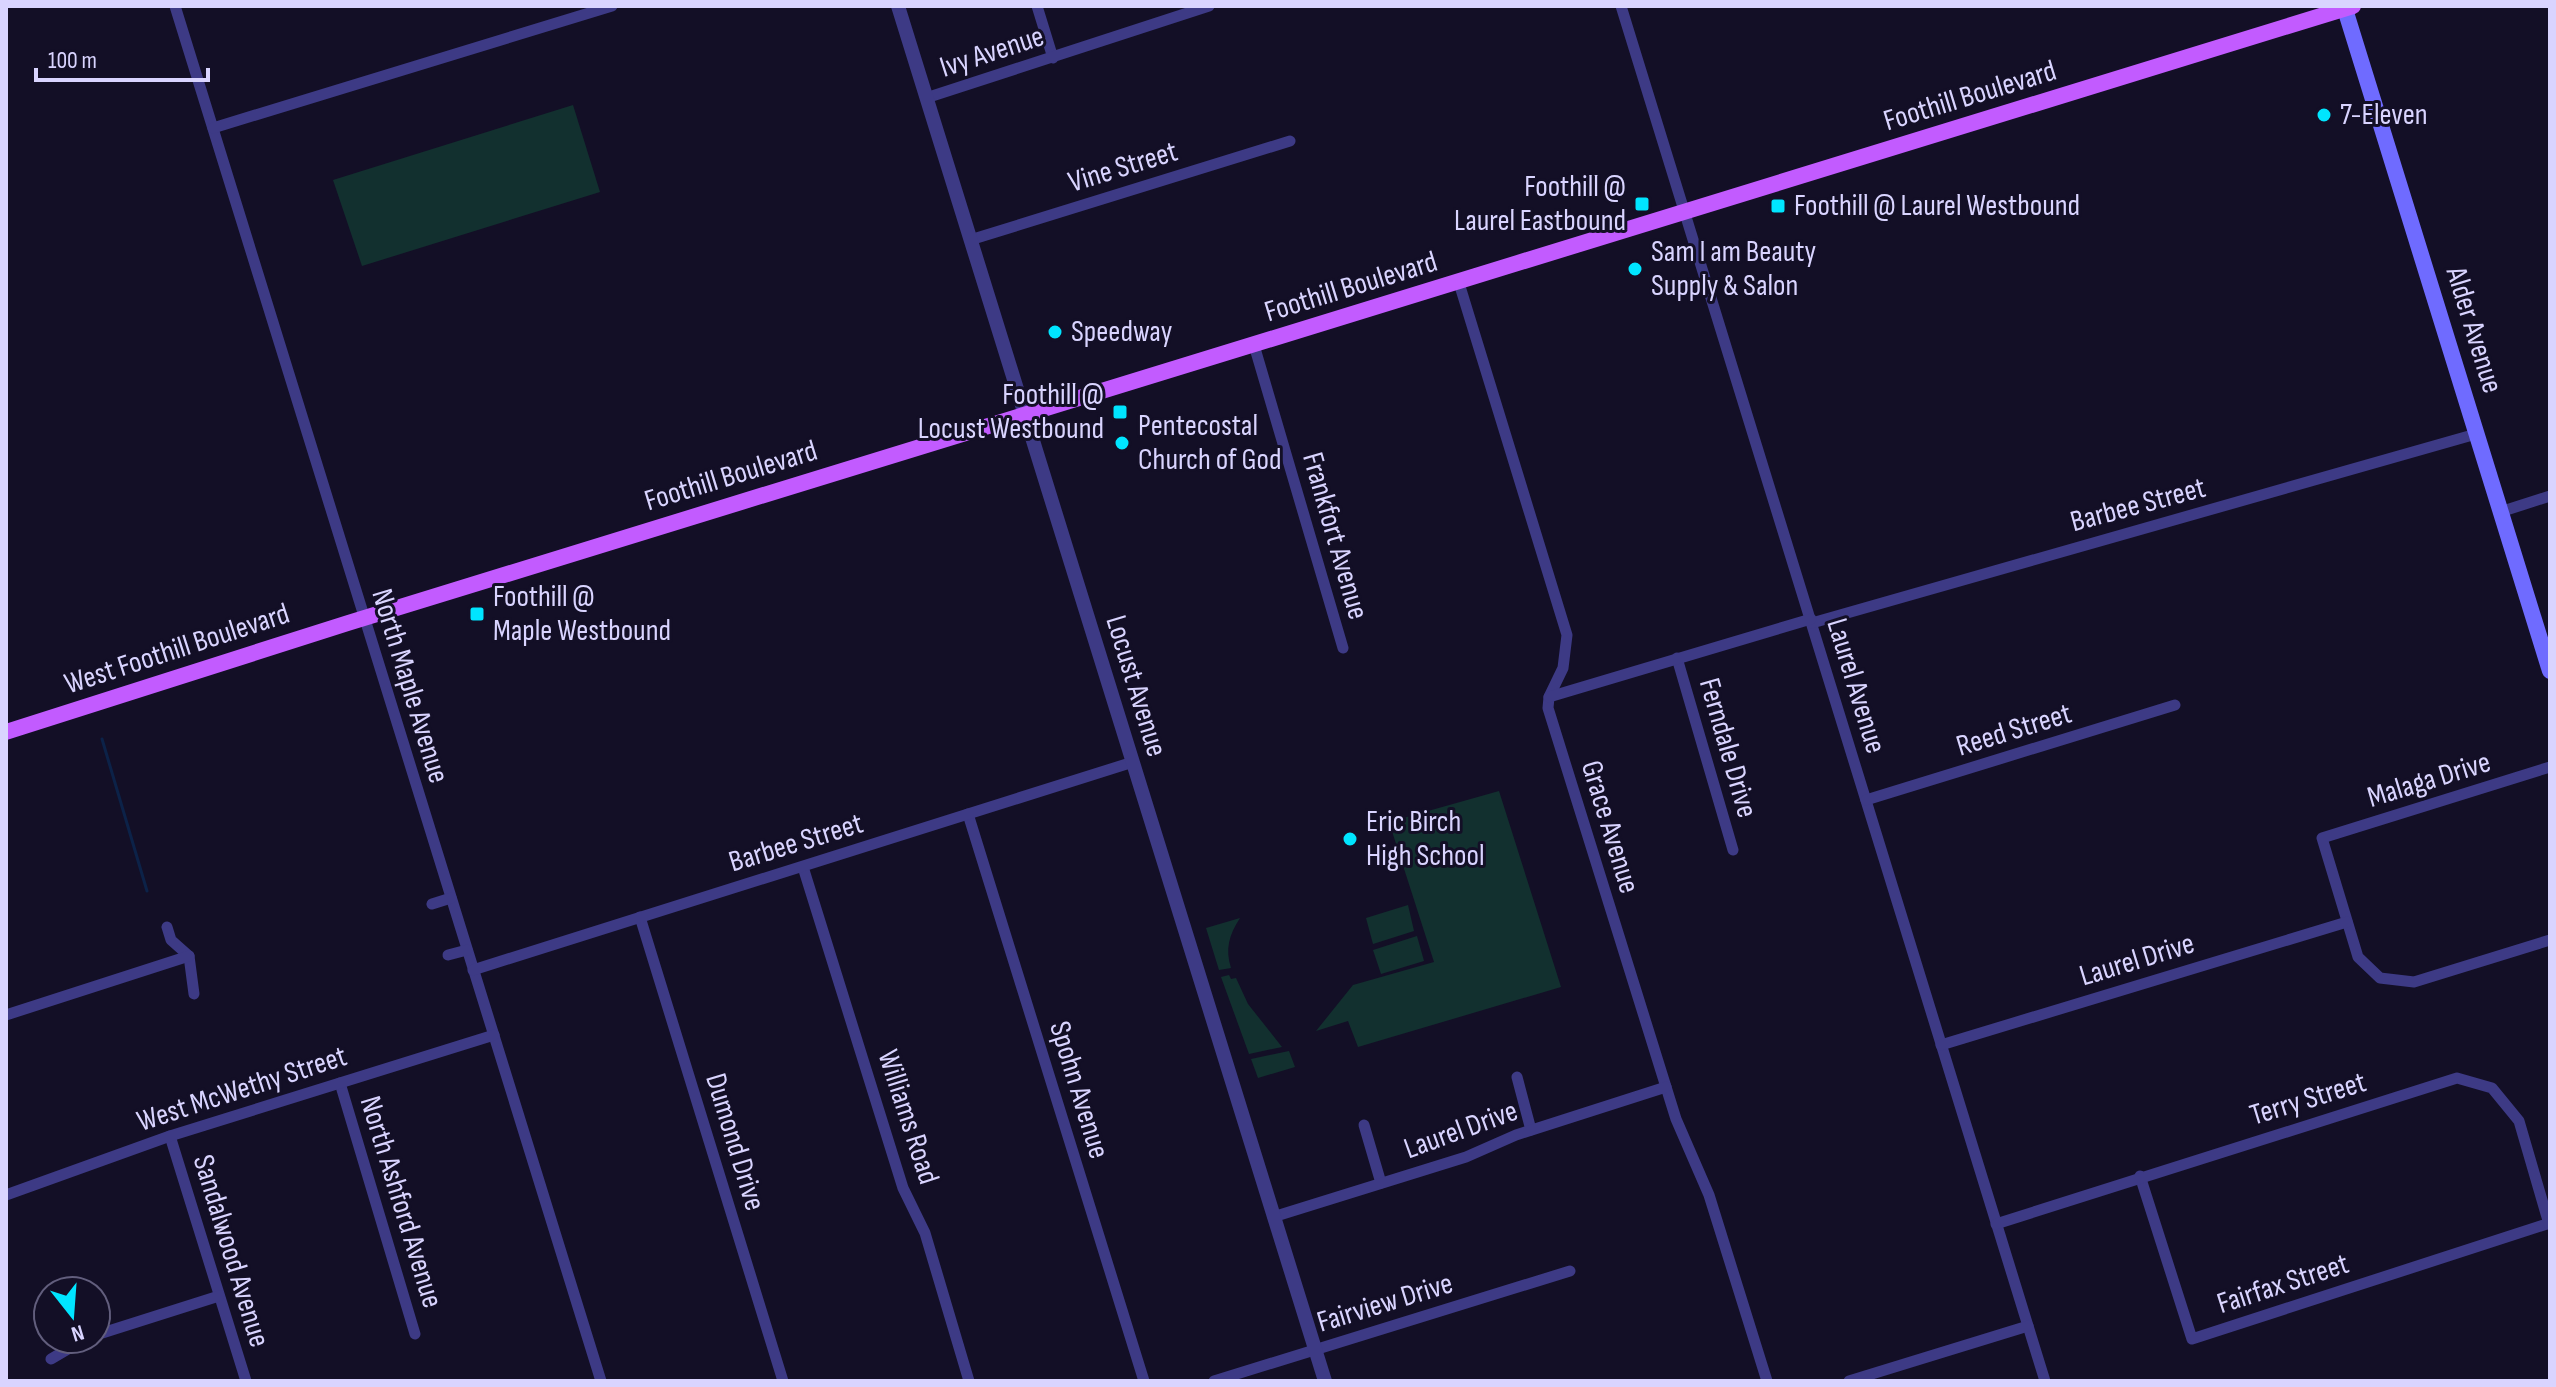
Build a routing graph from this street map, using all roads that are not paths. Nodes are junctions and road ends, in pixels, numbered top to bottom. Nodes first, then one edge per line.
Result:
1 (175, 6) edge
2 (612, 6) edge
3 (898, 6) edge
4 (1037, 6) edge
5 (1209, 6) edge
6 (1621, 6) edge
7 (2347, 7) edge
8 (1181, 10) edge
9 (1053, 58) junction
10 (926, 98) junction
11 (213, 128) junction
12 (1290, 141) dead end
13 (1687, 213) junction
14 (970, 240) junction
15 (1459, 283) junction
16 (1254, 345) junction
17 (1025, 415) junction
18 (2476, 434) junction
19 (2550, 496) edge
20 (2500, 512) junction
21 (364, 618) junction
22 (1811, 621) junction
23 (1343, 648) dead end
24 (1677, 658) junction
25 (2550, 671) edge
26 (1549, 697) junction
27 (2175, 705) dead end
28 (6, 732) edge
29 (1133, 762) junction
30 (2550, 767) edge
31 (1866, 800) junction
32 (968, 814) junction
33 (1733, 850) dead end
34 (803, 867) junction
35 (451, 898) junction
36 (432, 904) dead end
37 (640, 917) junction
38 (2347, 922) junction
39 (167, 927) dead end
40 (2550, 940) edge
41 (467, 950) junction
42 (448, 955) dead end
43 (189, 956) junction
44 (473, 970) junction
45 (194, 994) dead end
46 (6, 1015) edge
47 (494, 1035) junction
48 (1941, 1045) junction
49 (1517, 1077) dead end
50 (340, 1083) junction
51 (1666, 1087) junction
52 (1364, 1125) dead end
53 (1531, 1130) junction
54 (170, 1136) junction
55 (2140, 1176) junction
56 (1381, 1183) junction
57 (6, 1195) edge
58 (1273, 1217) junction
59 (1996, 1224) junction
60 (2550, 1224) edge
61 (1570, 1271) dead end
62 (219, 1296) junction
63 (2028, 1326) junction
64 (112, 1330) edge
65 (415, 1334) dead end
66 (1314, 1350) junction
67 (58, 1355) edge
68 (51, 1359) dead end
69 (246, 1381) edge
70 (601, 1381) edge
71 (783, 1381) edge
72 (969, 1381) edge
73 (1144, 1381) edge
74 (1214, 1381) edge
75 (1325, 1381) edge
76 (1767, 1381) edge
77 (1849, 1381) edge
78 (2045, 1381) edge

1 - 11 street, North Maple Avenue
2 - 11 street
3 - 10 street, Locust Avenue
4 - 9 street
5 - 8 street, Ivy Avenue
6 - 13 street, Laurel Avenue
7 - 13 main road, Foothill Boulevard
7 - 18 main road, Alder Avenue
8 - 9 street, Ivy Avenue
9 - 10 street, Ivy Avenue
10 - 14 street, Locust Avenue
11 - 21 street, North Maple Avenue
12 - 14 street, Vine Street
13 - 15 main road, Foothill Boulevard
13 - 22 street, Laurel Avenue
14 - 17 street, Locust Avenue
15 - 16 main road, Foothill Boulevard
15 - 26 street
16 - 17 main road, Foothill Boulevard
16 - 23 street, Frankfort Avenue
17 - 21 main road, Foothill Boulevard
17 - 29 street, Locust Avenue
18 - 20 main road, Alder Avenue
18 - 22 street, Barbee Street
19 - 20 street
20 - 25 main road, Alder Avenue
21 - 28 main road, West Foothill Boulevard
21 - 35 street, North Maple Avenue
22 - 24 street, Barbee Street
22 - 31 street, Laurel Avenue
24 - 26 street, Barbee Street
24 - 33 street, Ferndale Drive
26 - 51 street, Grace Avenue
27 - 31 street, Reed Street
29 - 32 street, Barbee Street
29 - 58 street, Locust Avenue
30 - 38 street, Malaga Drive
31 - 48 street, Laurel Avenue
32 - 34 street, Barbee Street
32 - 73 street, Spohn Avenue
34 - 37 street, Barbee Street
34 - 72 street, Williams Road
35 - 36 street
35 - 41 street, North Maple Avenue
37 - 44 street, Barbee Street
37 - 71 street, Dumond Drive
38 - 40 street
38 - 48 street, Laurel Drive
39 - 43 street
41 - 42 street
41 - 44 street, North Maple Avenue
43 - 45 street
43 - 46 street
44 - 47 street, North Maple Avenue
47 - 50 street, West McWethy Street
47 - 70 street, North Maple Avenue
48 - 59 street, Laurel Avenue
49 - 53 street
50 - 54 street, West McWethy Street
50 - 65 street, North Ashford Avenue
51 - 53 street, Laurel Drive
51 - 76 street, Grace Avenue
52 - 56 street
53 - 56 street, Laurel Drive
54 - 57 street, West McWethy Street
54 - 62 street, Sandalwood Avenue
55 - 59 street, Terry Street
55 - 60 street, Terry Street
55 - 60 street, Fairfax Street
56 - 58 street, Laurel Drive
58 - 66 street, Locust Avenue
59 - 63 street, Laurel Avenue
61 - 66 street, Fairview Drive
62 - 64 street
62 - 69 street, Sandalwood Avenue
63 - 77 street
63 - 78 street, Laurel Avenue
66 - 74 street, Fairview Drive
66 - 75 street, Locust Avenue
67 - 68 street

